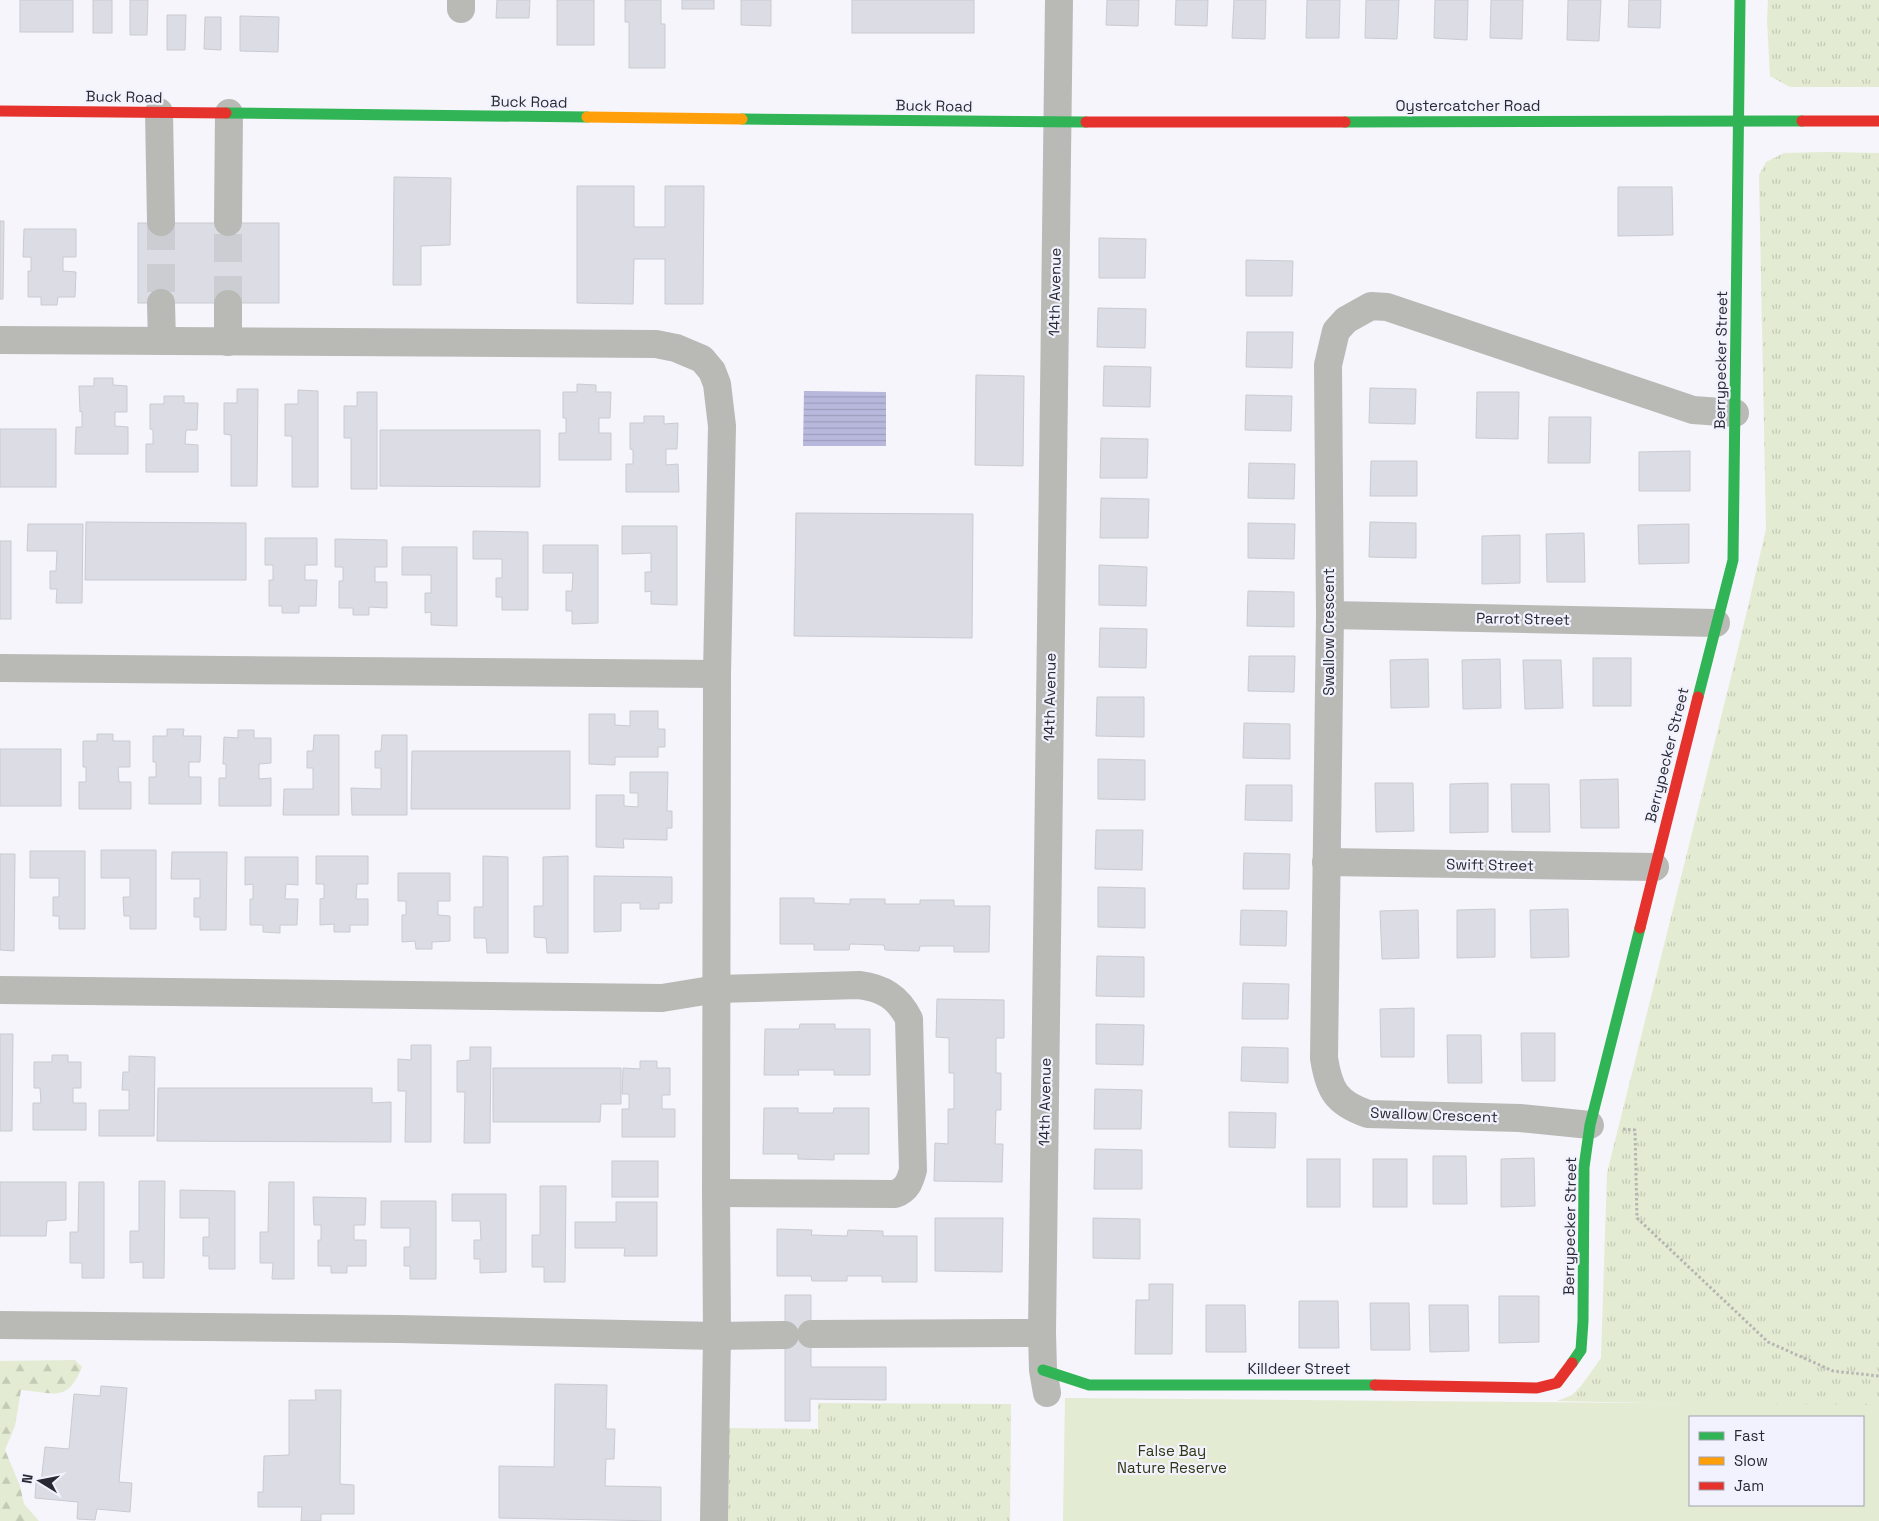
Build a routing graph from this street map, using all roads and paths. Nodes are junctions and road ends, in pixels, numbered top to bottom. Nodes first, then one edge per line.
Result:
1 (1059, 0) edge
2 (1740, 0) edge
3 (0, 111) edge
4 (159, 112) junction
5 (229, 114) junction
6 (1739, 120) junction
7 (1879, 121) edge
8 (1058, 122) junction
9 (160, 222) tunnel mouth
10 (228, 222) tunnel mouth
11 (161, 303) tunnel mouth
12 (228, 304) tunnel mouth
13 (0, 340) edge
14 (162, 341) junction
15 (228, 342) junction
16 (1735, 413) junction
17 (1330, 615) junction
18 (1716, 623) junction
19 (0, 668) edge
20 (717, 674) junction
21 (1326, 862) junction
22 (1655, 867) junction
23 (717, 989) junction
24 (0, 990) edge
25 (1590, 1125) junction
26 (716, 1193) junction
27 (0, 1325) edge
28 (1042, 1332) junction
29 (717, 1336) junction
30 (1879, 1376) edge
31 (1045, 1381) joint
32 (1557, 1383) joint
33 (714, 1521) edge

1 - 8 street, 14th Avenue
2 - 6 street, Berrypecker Street
3 - 4 street, Buck Road
4 - 5 street, Buck Road
4 - 9 street
5 - 8 street, Buck Road
5 - 10 street
6 - 7 street, Oystercatcher Road
6 - 8 street, Oystercatcher Road
6 - 16 street, Berrypecker Street
8 - 28 street, 14th Avenue
11 - 14 street
12 - 15 street
13 - 14 street
14 - 15 street
15 - 20 street
16 - 17 street, Swallow Crescent
16 - 18 street, Berrypecker Street
17 - 18 street, Parrot Street
17 - 21 street, Swallow Crescent
18 - 22 street, Berrypecker Street
19 - 20 street
20 - 23 street
21 - 22 street, Swift Street
21 - 25 street, Swallow Crescent
22 - 25 street, Berrypecker Street
23 - 24 street
23 - 26 street
23 - 26 street
25 - 30 path
25 - 32 street, Berrypecker Street
26 - 29 street
27 - 29 street
28 - 29 street
28 - 31 street, 14th Avenue
29 - 33 street
31 - 32 street, Killdeer Street

